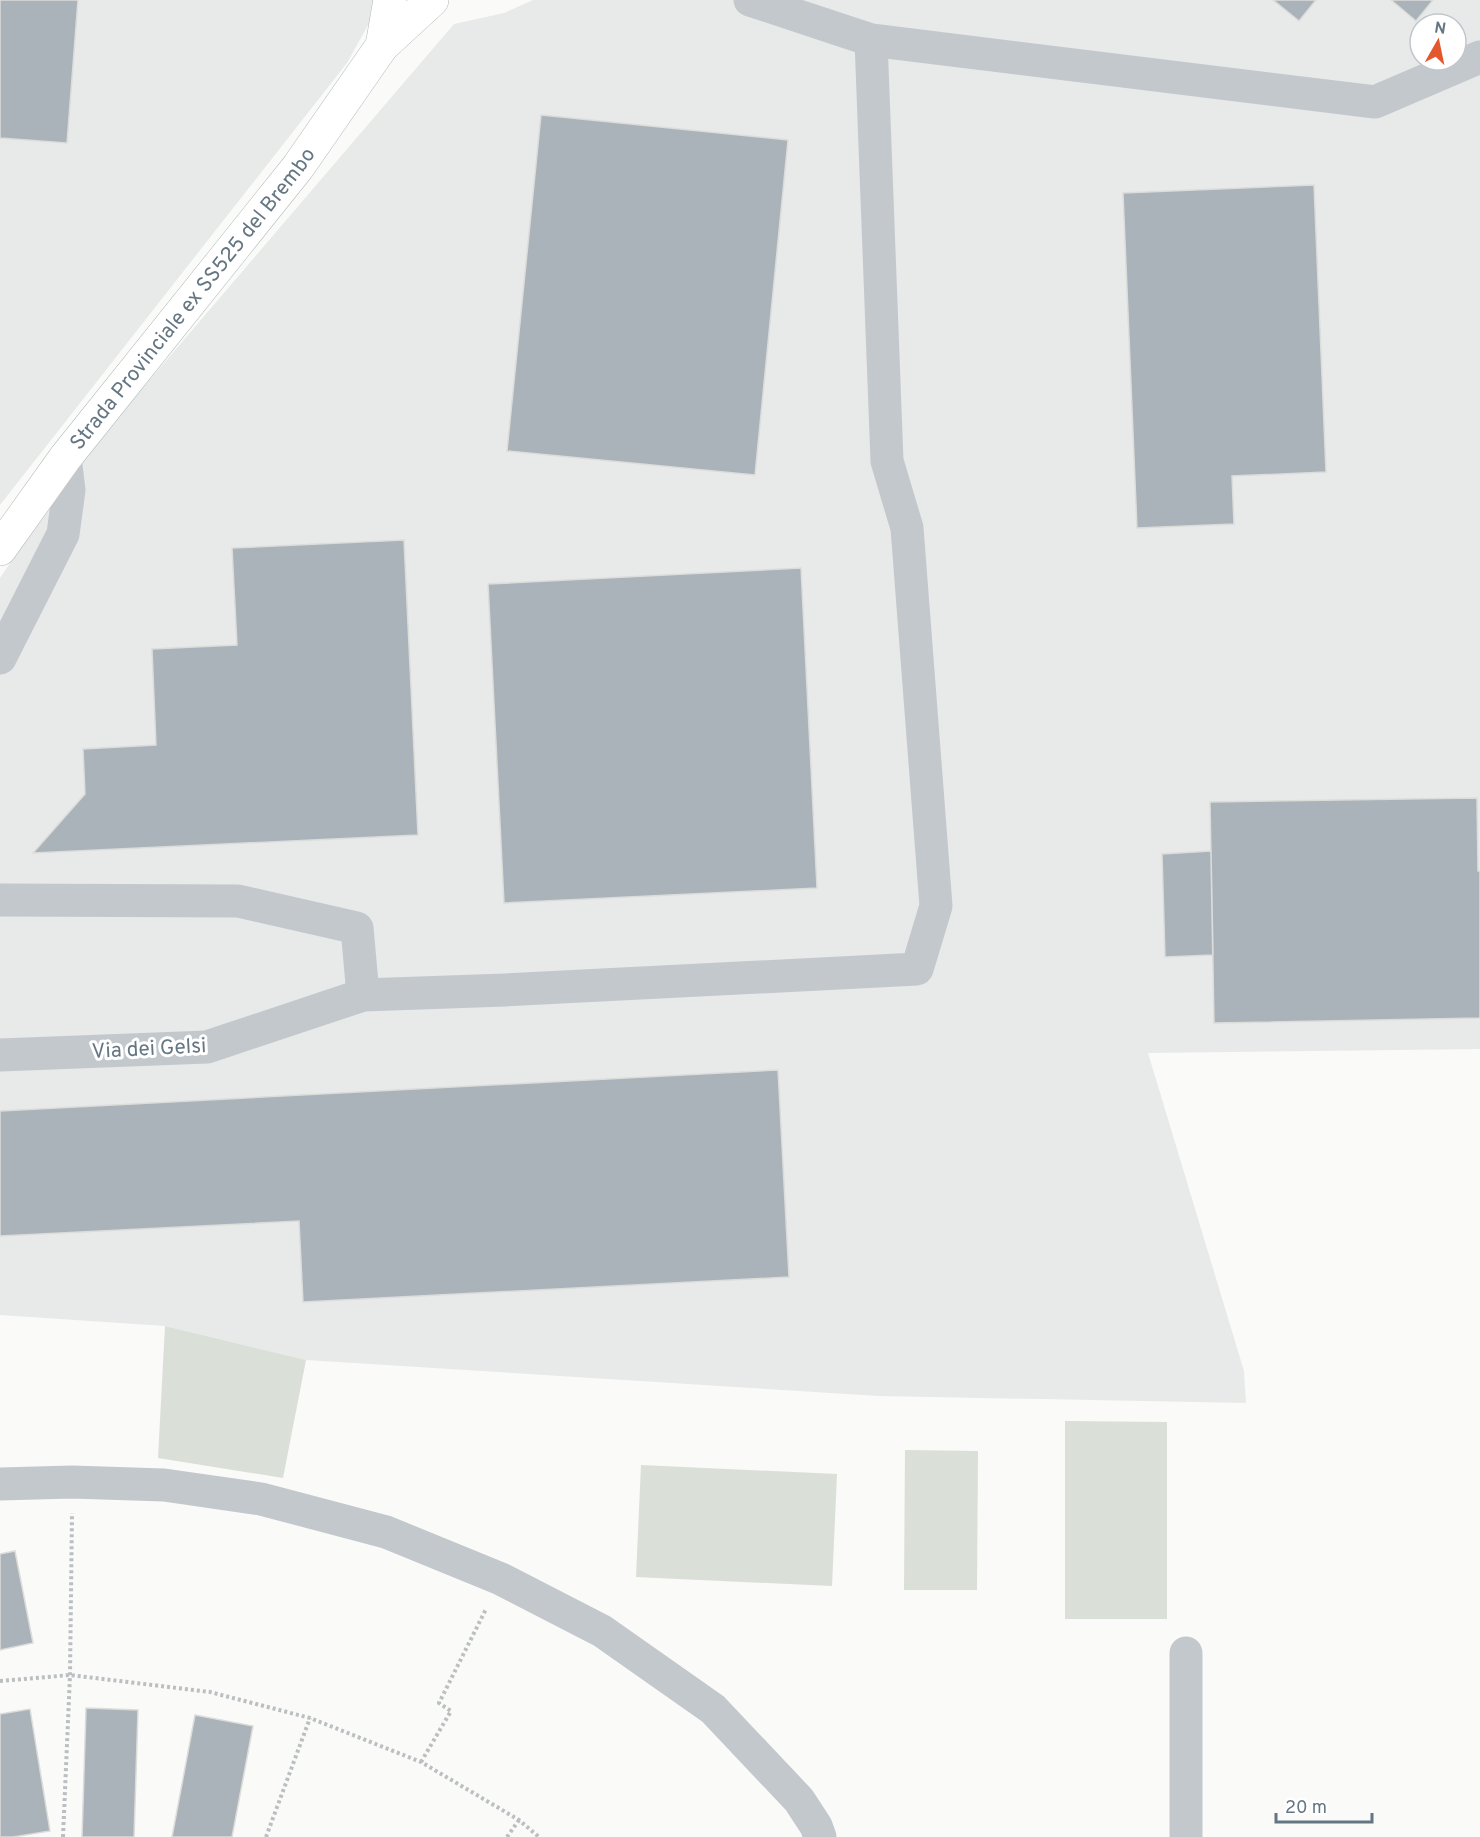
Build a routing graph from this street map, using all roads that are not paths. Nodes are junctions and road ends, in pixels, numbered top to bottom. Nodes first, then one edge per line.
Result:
1 (390, 0) edge
2 (432, 0) edge
3 (750, 0) edge
4 (871, 40) junction
5 (382, 46) junction
6 (1480, 57) edge
7 (65, 458) junction
8 (0, 549) edge
9 (0, 658) edge
10 (0, 900) edge
11 (363, 995) junction
12 (0, 1055) edge
13 (0, 1484) edge
14 (1186, 1653) dead end
15 (820, 1837) edge
16 (1186, 1837) edge

1 - 5 main road, Strada Provinciale ex SS525 del Brembo
2 - 5 main road, Strada Provinciale ex SS525 del Brembo
3 - 4 street
4 - 6 street
4 - 11 street, Via dei Gelsi
5 - 7 main road, Strada Provinciale ex SS525 del Brembo
7 - 8 main road, Strada Provinciale ex SS525 del Brembo
7 - 9 street
10 - 11 street
11 - 12 street, Via dei Gelsi
13 - 15 street
14 - 16 street

